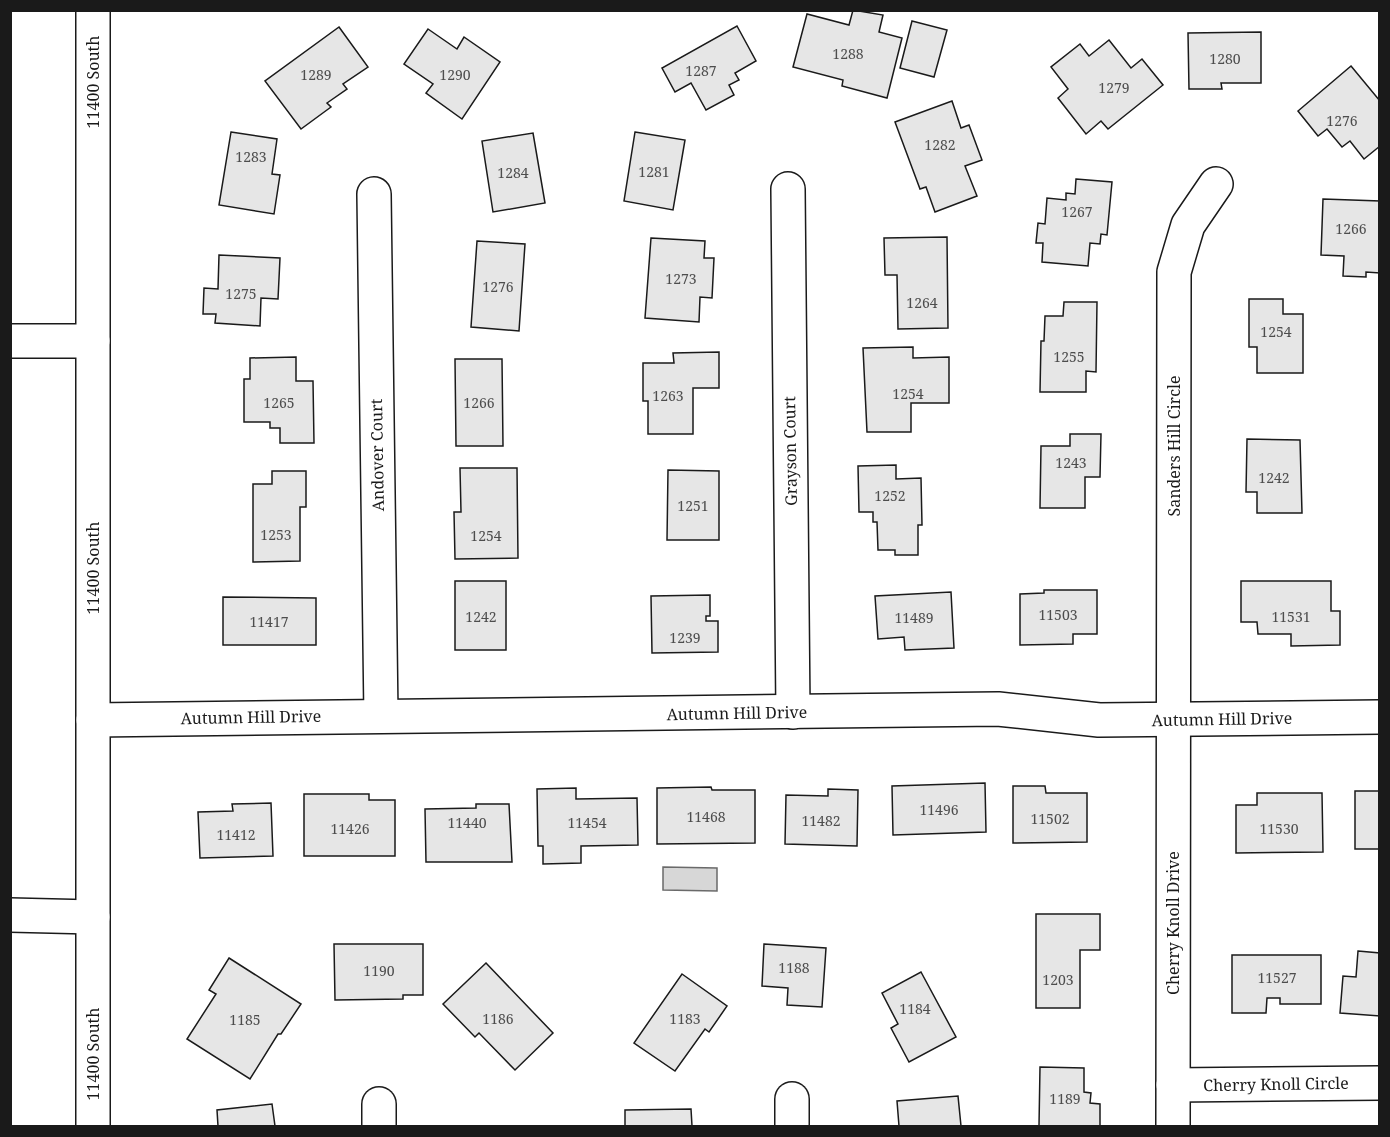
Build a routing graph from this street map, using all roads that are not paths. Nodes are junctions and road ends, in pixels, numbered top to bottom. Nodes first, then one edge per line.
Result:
1 (93, 10) edge
2 (1216, 184) dead end
3 (788, 189) dead end
4 (374, 194) dead end
5 (10, 341) edge
6 (93, 341) junction
7 (793, 712) junction
8 (381, 716) junction
9 (1380, 717) edge
10 (93, 720) junction
11 (1173, 720) junction
12 (10, 915) edge
13 (93, 917) junction
14 (1380, 1083) edge
15 (1173, 1085) junction
16 (93, 1126) edge
17 (1173, 1126) edge

1 - 6 street, 11400 South
2 - 11 street, Sanders Hill Circle
3 - 7 street, Grayson Court
4 - 8 street, Andover Court
5 - 6 street
6 - 10 street, 11400 South
7 - 8 street, Autumn Hill Drive
7 - 11 street, Autumn Hill Drive
8 - 10 street, Autumn Hill Drive
9 - 11 street, Autumn Hill Drive
10 - 13 street, 11400 South
11 - 15 street, Cherry Knoll Drive
12 - 13 street
13 - 16 street, 11400 South
14 - 15 street, Cherry Knoll Circle
15 - 17 street, Cherry Knoll Drive

